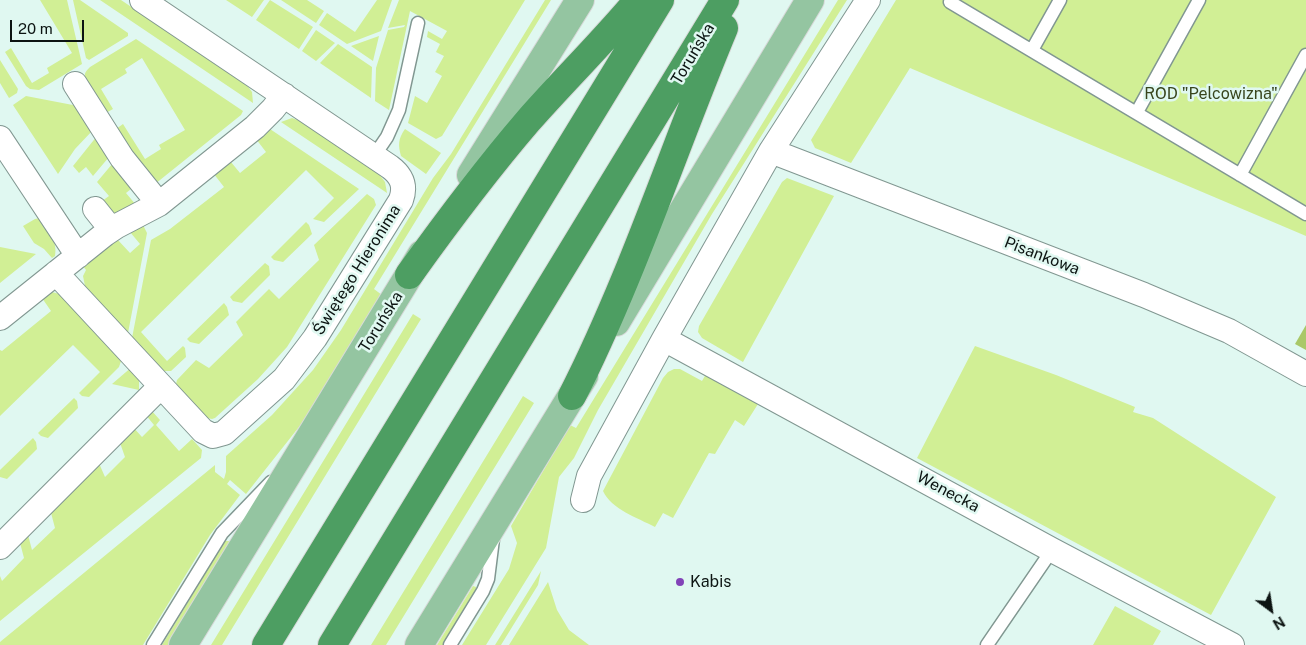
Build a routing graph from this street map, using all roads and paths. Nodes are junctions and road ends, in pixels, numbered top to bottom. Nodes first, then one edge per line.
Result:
1 (142, 0) edge
2 (580, 0) edge
3 (638, 0) edge
4 (660, 0) edge
5 (725, 0) edge
6 (737, 0) edge
7 (810, 0) edge
8 (868, 0) edge
9 (1060, 0) edge
10 (1199, 0) edge
11 (950, 2) dead end
12 (418, 23) dead end
13 (1032, 50) junction
14 (1306, 55) edge
15 (76, 84) dead end
16 (284, 95) junction
17 (1137, 112) junction
18 (0, 138) edge
19 (771, 151) junction
20 (374, 156) junction
21 (1240, 175) junction
22 (159, 204) junction
23 (95, 209) dead end
24 (1306, 214) edge
25 (111, 230) junction
26 (78, 256) junction
27 (56, 273) junction
28 (410, 275) junction
29 (0, 318) edge
30 (664, 339) junction
31 (1306, 374) edge
32 (161, 386) junction
33 (572, 396) junction
34 (310, 437) junction
35 (583, 500) dead end
36 (507, 502) junction
37 (0, 547) edge
38 (1052, 550) junction
39 (153, 645) edge
40 (183, 645) edge
41 (266, 645) edge
42 (332, 645) edge
43 (419, 645) edge
44 (450, 645) edge
45 (987, 645) edge
46 (1232, 645) edge

1 - 16 street, Świętego Hieronima
2 - 28 main road, Toruńska
3 - 28 highway
4 - 41 highway
5 - 42 highway, Toruńska
6 - 33 highway
7 - 33 main road
8 - 19 street
9 - 13 lane
10 - 17 lane
11 - 13 lane
12 - 20 lane
13 - 17 lane
14 - 21 lane
15 - 22 street
16 - 20 street, Świętego Hieronima
16 - 22 street
17 - 21 lane
18 - 26 street
19 - 30 street
19 - 31 street, Pisankowa
20 - 32 street, Świętego Hieronima
21 - 24 lane
22 - 25 street
23 - 25 street
25 - 26 street
26 - 27 street
27 - 29 street
27 - 32 street, Świętego Hieronima
28 - 34 main road, Toruńska
30 - 35 street
30 - 38 street, Wenecka
32 - 37 street
33 - 36 main road
34 - 39 lane
34 - 40 main road, Toruńska
36 - 43 main road
36 - 44 lane
38 - 45 lane
38 - 46 street, Wenecka

